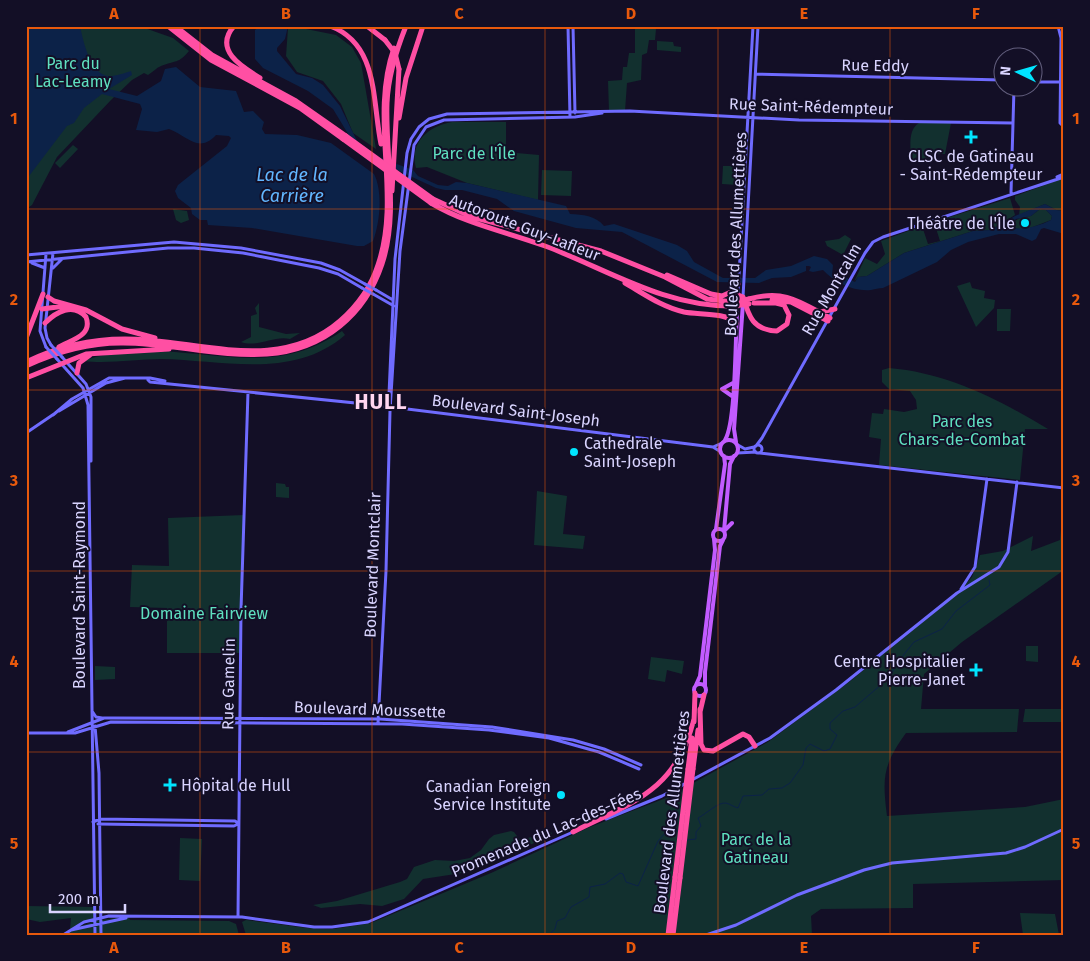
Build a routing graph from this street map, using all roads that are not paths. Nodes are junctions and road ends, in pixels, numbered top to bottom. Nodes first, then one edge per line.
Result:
1 (168, 26) edge
2 (174, 26) edge
3 (234, 26) edge
4 (330, 26) edge
5 (367, 26) edge
6 (404, 26) edge
7 (423, 26) edge
8 (568, 26) edge
9 (573, 26) edge
10 (753, 26) edge
11 (758, 26) edge
12 (1058, 26) edge
13 (757, 74) junction
14 (751, 79) junction
15 (992, 80) edge
16 (1042, 82) edge
17 (1062, 82) edge
18 (284, 94) junction
19 (1014, 98) edge
20 (607, 111) junction
21 (570, 112) junction
22 (575, 112) junction
23 (570, 117) junction
24 (575, 117) junction
25 (748, 117) junction
26 (753, 117) junction
27 (1013, 123) junction
28 (1064, 128) edge
29 (345, 138) junction
30 (396, 140) junction
31 (386, 158) junction
32 (406, 163) joint
33 (411, 165) joint
34 (389, 171) junction
35 (1064, 175) edge
36 (1012, 180) junction
37 (1023, 189) junction
38 (1011, 194) junction
39 (432, 201) junction
40 (52, 253) junction
41 (46, 254) junction
42 (26, 255) edge
43 (62, 259) junction
44 (46, 260) junction
45 (53, 260) junction
46 (27, 262) edge
47 (596, 267) junction
48 (45, 268) junction
49 (52, 268) junction
50 (643, 268) junction
51 (737, 286) joint
52 (394, 288) junction
53 (734, 293) junction
54 (384, 295) junction
55 (46, 296) junction
56 (393, 300) junction
57 (749, 301) junction
58 (733, 304) junction
59 (70, 305) junction
60 (393, 306) junction
61 (397, 306) junction
62 (44, 308) junction
63 (835, 309) junction
64 (820, 312) junction
65 (829, 319) junction
66 (45, 323) junction
67 (736, 323) junction
68 (26, 338) edge
69 (173, 343) junction
70 (180, 348) junction
71 (47, 350) junction
72 (91, 354) junction
73 (26, 362) edge
74 (64, 363) junction
75 (26, 366) edge
76 (77, 374) junction
77 (26, 378) edge
78 (133, 378) junction
79 (84, 382) junction
80 (733, 383) junction
81 (80, 384) junction
82 (96, 384) junction
83 (96, 390) junction
84 (87, 392) junction
85 (248, 392) junction
86 (388, 394) junction
87 (78, 395) junction
88 (732, 396) junction
89 (79, 400) junction
90 (92, 401) junction
91 (88, 404) junction
92 (375, 405) junction
93 (390, 407) junction
94 (53, 415) junction
95 (26, 432) edge
96 (762, 438) junction
97 (723, 442) junction
98 (737, 444) junction
99 (756, 446) junction
100 (713, 447) junction
101 (762, 447) junction
102 (758, 453) junction
103 (722, 454) junction
104 (769, 454) junction
105 (736, 455) junction
106 (91, 466) junction
107 (987, 479) junction
108 (1017, 482) junction
109 (1064, 488) edge
110 (732, 523) dead end
111 (716, 529) junction
112 (724, 531) junction
113 (714, 539) junction
114 (723, 540) junction
115 (957, 593) junction
116 (696, 685) junction
117 (705, 687) junction
118 (695, 693) junction
119 (704, 694) junction
120 (700, 709) junction
121 (92, 711) junction
122 (104, 718) junction
123 (240, 719) junction
124 (694, 719) junction
125 (378, 721) junction
126 (240, 724) junction
127 (93, 726) junction
128 (82, 731) junction
129 (26, 733) edge
130 (65, 733) junction
131 (92, 737) junction
132 (755, 746) junction
133 (641, 765) dead end
134 (639, 769) dead end
135 (691, 769) junction
136 (100, 819) junction
137 (94, 822) junction
138 (239, 823) junction
139 (100, 824) junction
140 (1064, 830) edge
141 (573, 832) junction
142 (678, 877) junction
143 (134, 917) junction
144 (238, 917) junction
145 (100, 918) junction
146 (94, 919) junction
147 (100, 923) junction
148 (95, 924) junction
149 (83, 927) junction
150 (70, 930) junction
151 (63, 935) edge
152 (94, 935) edge
153 (101, 935) edge
154 (668, 935) edge
155 (673, 935) edge
156 (706, 935) edge

1 - 29 highway, Autoroute Guy-Lafleur
2 - 18 highway, Autoroute Guy-Lafleur
3 - 18 highway
4 - 31 highway
5 - 30 highway, bridge
6 - 31 highway
7 - 30 highway
8 - 21 main road
9 - 22 main road
10 - 14 main road, Boulevard des Allumettières
11 - 13 main road, Boulevard des Allumettières
12 - 17 main road
13 - 14 main road
13 - 15 main road, Rue Eddy
13 - 26 main road, Boulevard des Allumettières
14 - 25 main road, Boulevard des Allumettières
16 - 17 main road
17 - 28 main road
18 - 29 highway, Autoroute Guy-Lafleur
19 - 27 main road
20 - 22 main road, Rue Saint-Rédempteur
20 - 24 main road, Rue Saint-Rédempteur
20 - 25 main road, Rue Saint-Rédempteur
21 - 22 main road, Rue Saint-Rédempteur
21 - 23 main road
21 - 32 main road, Rue Saint-Rédempteur
22 - 24 main road
23 - 24 main road, Rue Saint-Rédempteur
23 - 33 main road, Rue Saint-Rédempteur
25 - 26 main road, Rue Saint-Rédempteur
25 - 51 main road, Boulevard des Allumettières
26 - 27 main road, Rue Saint-Rédempteur
26 - 57 main road, Boulevard des Allumettières
27 - 36 main road
29 - 39 highway, Autoroute Guy-Lafleur, bridge
30 - 34 highway
31 - 34 highway, bridge
32 - 52 main road, Boulevard Montclair
33 - 61 main road, Boulevard Montclair
34 - 69 highway
34 - 70 highway
35 - 37 main road, Rue Montcalm
36 - 37 main road
36 - 38 main road
37 - 38 main road, Rue Montcalm
38 - 63 main road, Rue Montcalm
39 - 47 highway, Autoroute Guy-Lafleur
39 - 50 highway, Autoroute Guy-Lafleur
40 - 41 main road
40 - 45 main road
40 - 54 main road, bridge
41 - 42 main road
41 - 44 main road
43 - 45 main road
43 - 49 main road
43 - 60 main road, bridge
44 - 45 main road
44 - 46 main road
44 - 48 main road
45 - 49 main road
46 - 48 main road
47 - 58 highway, Autoroute Guy-Lafleur
47 - 67 highway
48 - 55 main road
49 - 55 main road
50 - 53 highway
50 - 58 highway, Autoroute Guy-Lafleur
51 - 53 highway
52 - 54 main road
52 - 56 main road, Boulevard Montclair
53 - 57 highway
53 - 67 main road, Boulevard des Allumettières
54 - 56 main road
55 - 59 highway
55 - 62 main road
55 - 68 highway
56 - 60 main road, Boulevard Montclair
56 - 61 main road
57 - 57 highway
57 - 58 highway, Autoroute Guy-Lafleur, bridge
57 - 64 highway, Autoroute Guy-Lafleur
57 - 65 highway, Autoroute Guy-Lafleur
57 - 98 main road, Boulevard des Allumettières
59 - 62 highway
59 - 69 highway
60 - 61 main road
60 - 86 main road, Boulevard Montclair
61 - 93 main road, Boulevard Montclair
62 - 66 main road
62 - 71 main road
63 - 64 highway
63 - 65 main road, Rue Montcalm
64 - 65 highway, Autoroute Guy-Lafleur
65 - 96 main road, Rue Montcalm
66 - 71 highway
66 - 74 main road, bridge
67 - 80 main road, Boulevard des Allumettières
69 - 71 highway
70 - 72 highway
70 - 75 highway
71 - 73 highway
71 - 74 main road, bridge
72 - 74 highway
72 - 76 highway
74 - 76 main road
74 - 77 highway
74 - 81 main road
76 - 79 main road
78 - 82 main road, Boulevard Saint-Joseph
78 - 83 main road, Boulevard Saint-Joseph
78 - 85 main road, Boulevard Saint-Joseph
79 - 82 main road
79 - 84 main road
80 - 88 main road, Boulevard des Allumettières
80 - 88 main road
81 - 84 main road
81 - 87 main road
82 - 84 main road, Boulevard Saint-Joseph
83 - 84 main road, Boulevard Saint-Joseph
83 - 90 main road
84 - 87 main road, Boulevard Saint-Joseph
84 - 89 main road, Boulevard Saint-Joseph
84 - 90 main road, Boulevard Saint-Raymond
84 - 91 main road, Boulevard Saint-Raymond
85 - 92 main road, Boulevard Saint-Joseph
85 - 123 main road, Rue Gamelin
86 - 92 main road
86 - 93 main road, Boulevard Montclair
87 - 94 main road, Boulevard Saint-Joseph
88 - 97 main road, Boulevard des Allumettières
89 - 91 main road
89 - 94 main road, Boulevard Saint-Joseph
90 - 106 main road, Boulevard Saint-Raymond
91 - 106 main road, Boulevard Saint-Raymond
92 - 93 main road, Boulevard Saint-Joseph
93 - 100 main road, Boulevard Saint-Joseph
93 - 125 main road, Boulevard Montclair
94 - 95 main road, Boulevard Saint-Joseph
96 - 99 main road, Rue Montcalm
96 - 101 main road, Rue Montcalm
97 - 98 main road
97 - 100 main road
97 - 103 main road, Boulevard des Allumettières
98 - 99 main road
98 - 105 main road, Boulevard des Allumettières
99 - 101 main road
99 - 102 main road
100 - 103 main road, Boulevard Saint-Joseph
101 - 102 main road
101 - 104 main road
102 - 104 main road
102 - 105 main road
103 - 105 main road
103 - 111 main road
104 - 107 main road
105 - 112 main road
106 - 121 main road, Boulevard Saint-Raymond
107 - 108 main road
107 - 115 main road, Promenade du Lac-des-Fées
108 - 109 main road
108 - 115 main road, Promenade du Lac-des-Fées
110 - 112 main road
111 - 112 main road
111 - 113 main road
112 - 114 main road
113 - 114 main road
113 - 116 main road
114 - 117 main road
115 - 132 main road, Promenade du Lac-des-Fées
116 - 117 main road
116 - 118 main road
117 - 119 main road
118 - 119 main road
118 - 124 highway, Boulevard des Allumettières
119 - 120 highway, Boulevard des Allumettières
120 - 132 highway
120 - 135 highway, Boulevard des Allumettières
121 - 122 main road
121 - 127 main road, Boulevard Saint-Raymond
122 - 123 main road, Boulevard Moussette
122 - 127 main road, Boulevard Moussette
123 - 125 main road, Boulevard Moussette
123 - 126 main road, Rue Gamelin
124 - 135 highway, Boulevard des Allumettières
124 - 141 highway
125 - 126 main road, Boulevard Moussette
125 - 133 main road, Boulevard Moussette
125 - 134 main road, Boulevard Moussette
126 - 127 main road, Boulevard Moussette
126 - 138 main road, Rue Gamelin
127 - 128 main road
127 - 130 main road
127 - 131 main road, Boulevard Saint-Raymond
127 - 136 main road, Boulevard Saint-Raymond
128 - 130 main road
128 - 131 main road
129 - 130 main road
131 - 137 main road, Boulevard Saint-Raymond
132 - 141 main road, Promenade du Lac-des-Fées
135 - 142 highway, Boulevard des Allumettières, bridge
136 - 137 main road
136 - 138 main road
136 - 139 main road, Boulevard Saint-Raymond
137 - 139 main road
137 - 146 main road, Boulevard Saint-Raymond
138 - 139 main road
138 - 144 main road, Rue Gamelin
139 - 145 main road, Boulevard Saint-Raymond
140 - 156 main road
141 - 144 main road, Promenade du Lac-des-Fées
142 - 154 highway, Boulevard des Allumettières
142 - 155 highway, Boulevard des Allumettières
143 - 144 main road, Promenade du Lac-des-Fées
143 - 145 main road
143 - 147 main road
145 - 146 main road
145 - 147 main road, Boulevard Saint-Raymond
146 - 148 main road, Boulevard Saint-Raymond
146 - 150 main road
147 - 148 main road
147 - 153 main road, Boulevard Saint-Raymond
148 - 149 main road
148 - 152 main road, Boulevard Saint-Raymond
149 - 150 main road
149 - 152 main road
150 - 151 main road

